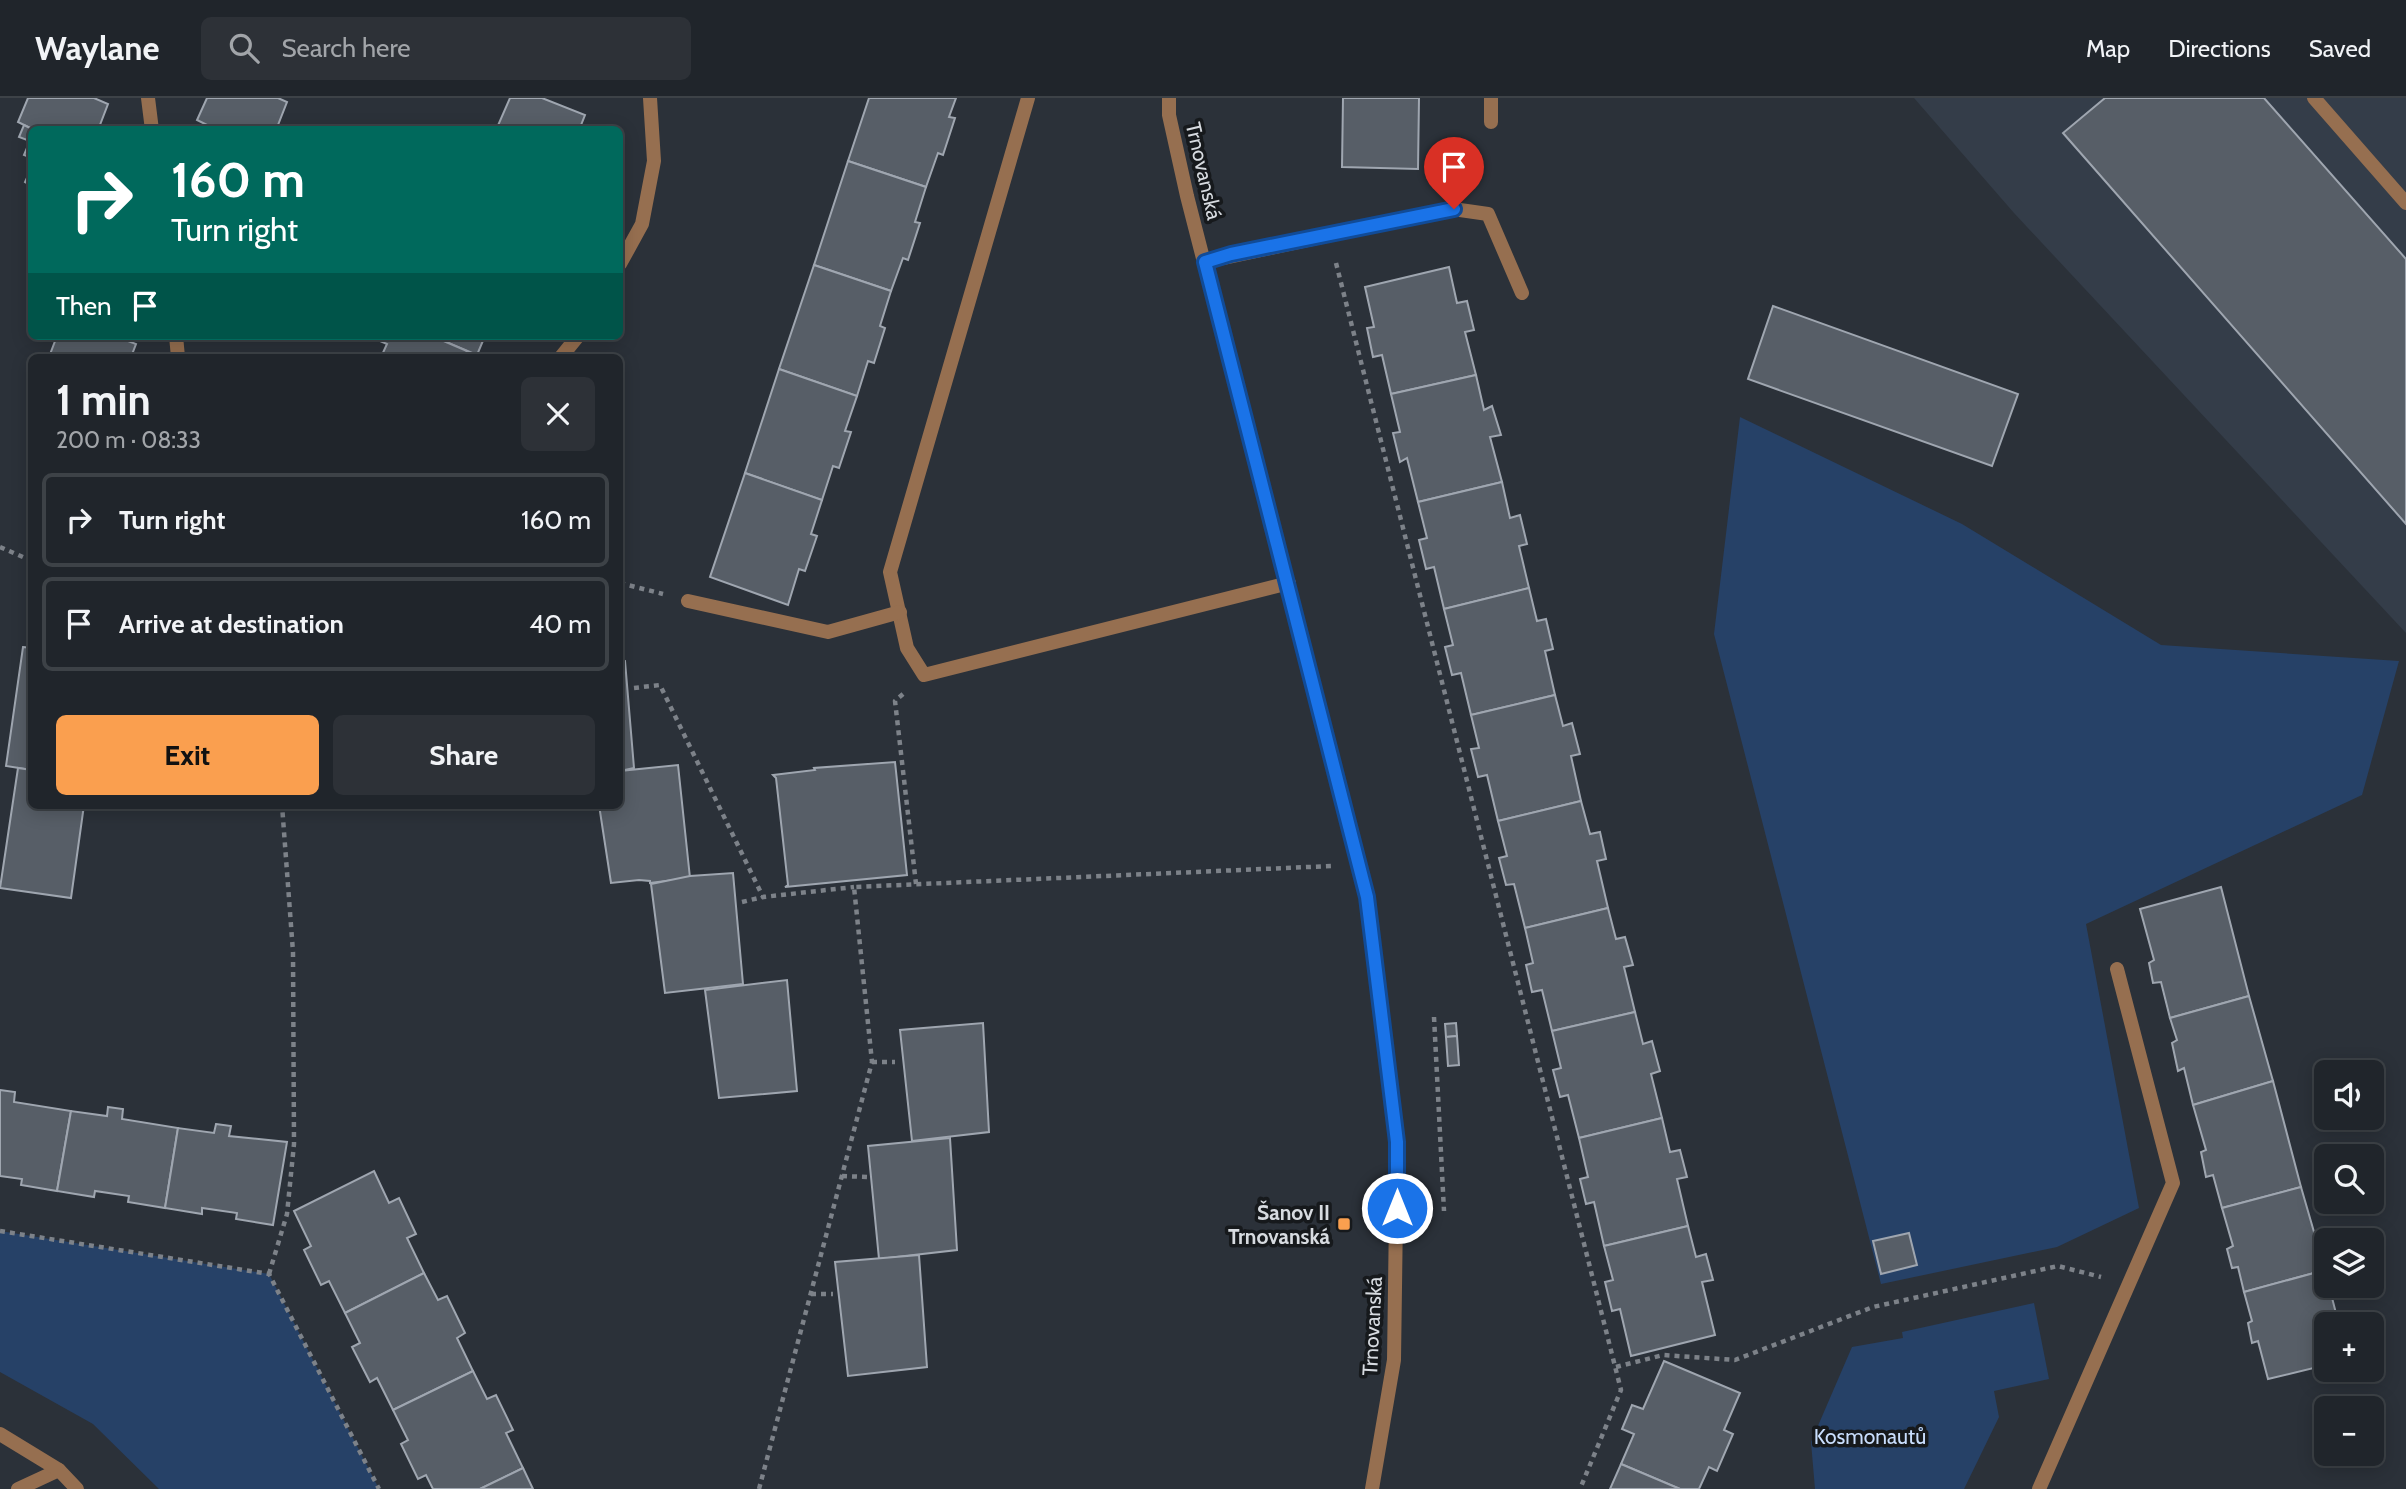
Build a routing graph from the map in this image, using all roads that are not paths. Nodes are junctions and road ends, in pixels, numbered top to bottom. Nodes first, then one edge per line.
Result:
1 (148, 98) edge
2 (650, 98) edge
3 (1028, 98) edge
4 (1169, 98) edge
5 (1491, 98) edge
6 (2314, 98) edge
7 (1491, 122) dead end
8 (152, 126) edge
9 (2406, 203) edge
10 (623, 259) edge
11 (1205, 262) junction
12 (1522, 293) dead end
13 (575, 340) edge
14 (563, 354) edge
15 (1289, 583) junction
16 (688, 601) road end
17 (900, 612) junction
18 (2117, 969) dead end
19 (0, 1434) edge
20 (59, 1470) junction
21 (18, 1489) edge
22 (77, 1489) edge
23 (1372, 1489) edge
24 (2039, 1489) edge

1 - 8 street
2 - 10 street
3 - 17 street
4 - 11 street, Trnovanská
5 - 7 street
6 - 9 street
11 - 12 street
11 - 15 street, Trnovanská
13 - 14 street
15 - 17 street
15 - 23 street, Trnovanská
16 - 17 street
18 - 24 street
19 - 20 street
20 - 21 street
20 - 22 street

